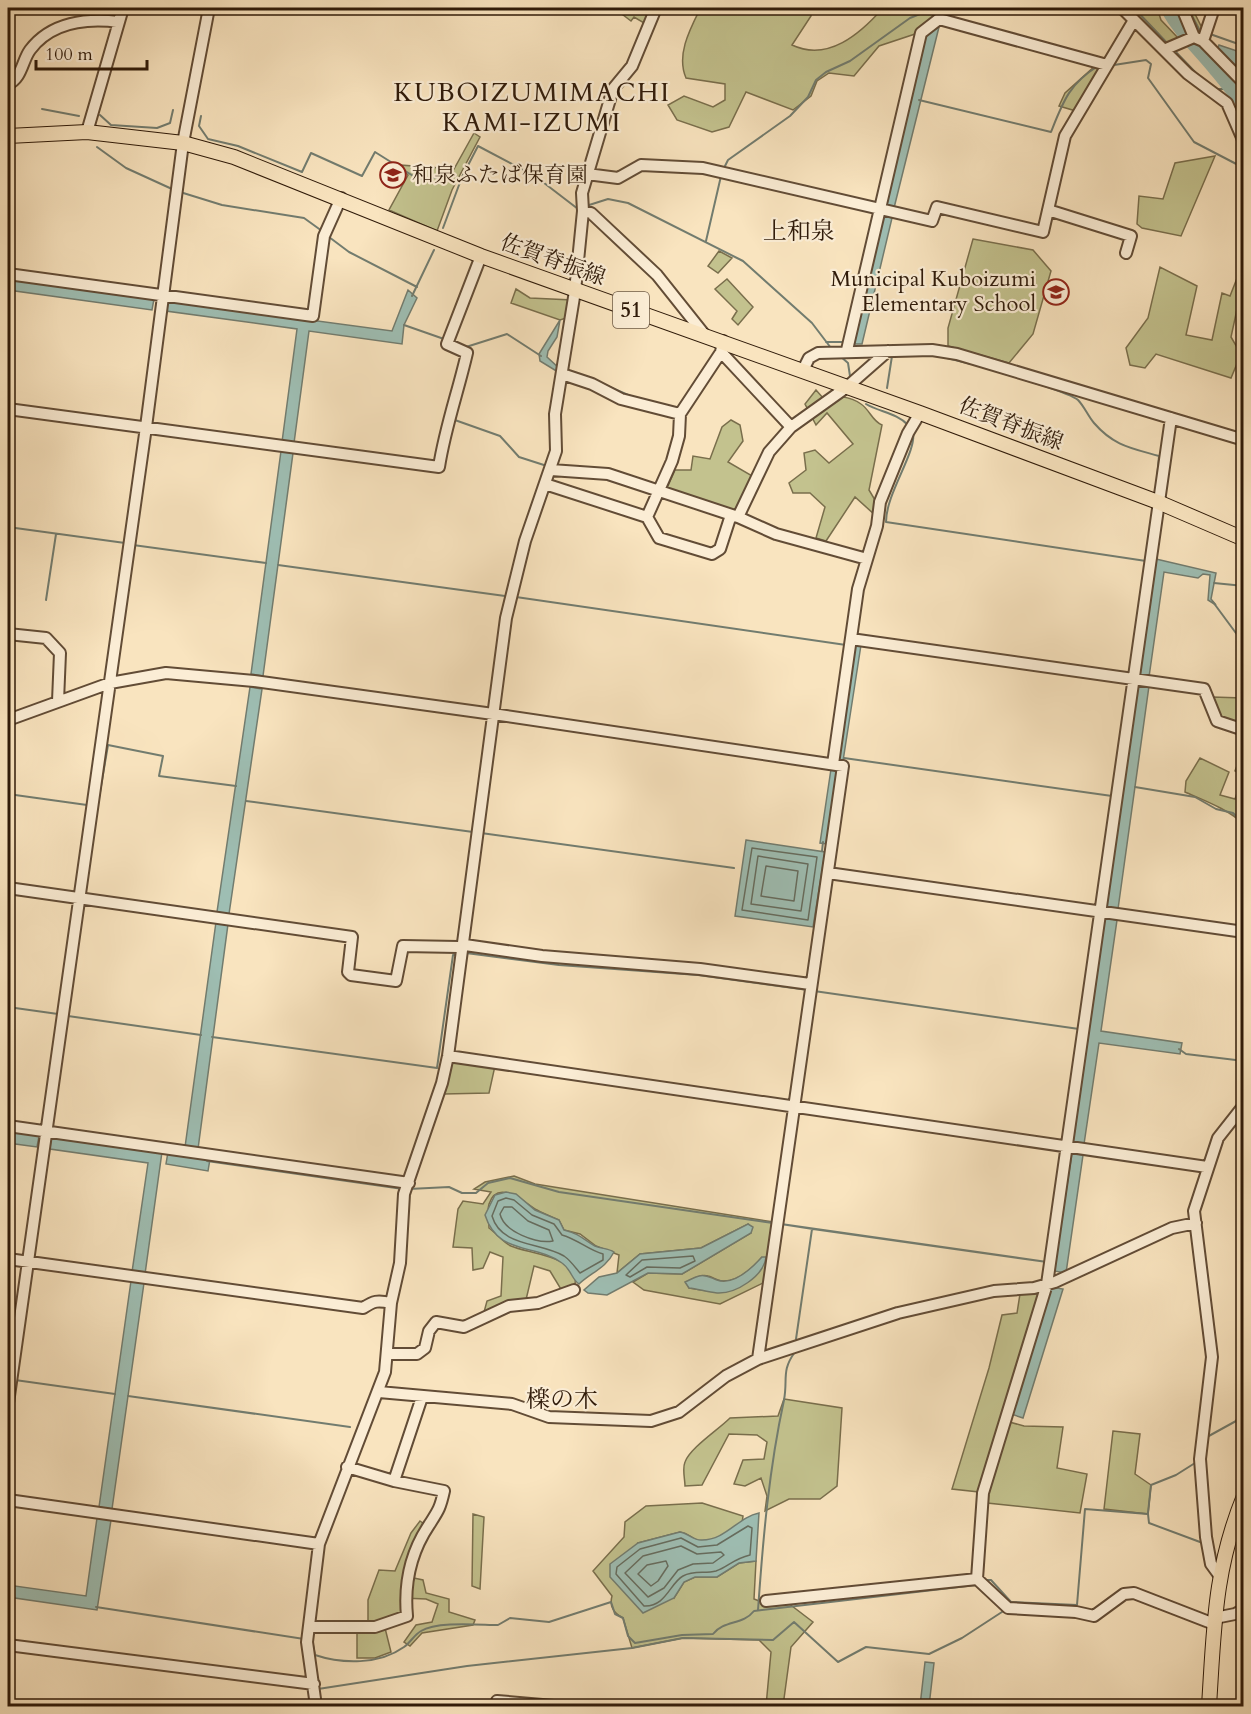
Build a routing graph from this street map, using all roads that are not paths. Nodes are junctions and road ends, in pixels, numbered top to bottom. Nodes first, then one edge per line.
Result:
1 (123, 8) edge
2 (209, 8) edge
3 (656, 8) edge
4 (1122, 8) edge
5 (1182, 8) edge
6 (1214, 8) edge
7 (1134, 20) junction
8 (119, 22) junction
9 (1199, 39) junction
10 (1166, 50) junction
11 (1107, 65) junction
12 (1244, 83) edge
13 (8, 84) edge
14 (1227, 103) junction
15 (1244, 116) edge
16 (87, 132) junction
17 (8, 136) edge
18 (1244, 142) edge
19 (183, 143) junction
20 (587, 174) junction
21 (341, 198) junction
22 (582, 207) junction
23 (879, 209) junction
24 (1048, 210) junction
25 (1126, 253) dead end
26 (481, 256) junction
27 (8, 274) edge
28 (575, 291) junction
29 (162, 302) junction
30 (704, 334) junction
31 (722, 346) junction
32 (838, 351) junction
33 (888, 351) junction
34 (563, 369) junction
35 (803, 370) junction
36 (847, 387) junction
37 (8, 409) edge
38 (680, 414) junction
39 (1171, 418) junction
40 (914, 423) junction
41 (791, 426) junction
42 (146, 427) junction
43 (1244, 440) edge
44 (551, 470) junction
45 (545, 484) junction
46 (660, 490) junction
47 (1158, 502) junction
48 (735, 516) junction
49 (647, 517) junction
50 (1244, 539) edge
51 (867, 559) junction
52 (8, 634) edge
53 (851, 639) junction
54 (1140, 680) junction
55 (110, 683) junction
56 (58, 701) junction
57 (493, 714) junction
58 (8, 720) edge
59 (1244, 730) edge
60 (836, 764) junction
61 (828, 873) junction
62 (8, 888) edge
63 (79, 898) junction
64 (1108, 912) junction
65 (1244, 932) edge
66 (462, 951) junction
67 (810, 989) junction
68 (448, 1056) junction
69 (1244, 1105) edge
70 (794, 1107) junction
71 (8, 1126) edge
72 (45, 1139) junction
73 (1075, 1147) junction
74 (1207, 1167) junction
75 (409, 1183) junction
76 (1196, 1223) junction
77 (8, 1259) edge
78 (28, 1261) junction
79 (1055, 1282) junction
80 (574, 1290) dead end
81 (391, 1303) junction
82 (388, 1354) junction
83 (758, 1359) junction
84 (379, 1392) junction
85 (422, 1397) junction
86 (8, 1402) edge
87 (347, 1467) junction
88 (394, 1481) junction
89 (1244, 1496) edge
90 (8, 1500) edge
91 (319, 1544) junction
92 (1219, 1575) junction
93 (980, 1581) junction
94 (766, 1601) dead end
95 (1244, 1609) edge
96 (1215, 1621) junction
97 (308, 1634) junction
98 (8, 1645) edge
99 (314, 1684) junction
100 (316, 1707) edge
101 (496, 1707) edge
102 (554, 1707) edge
103 (1209, 1707) edge

1 - 8 street
2 - 19 street
3 - 20 street
4 - 7 street
5 - 9 street
6 - 9 street
7 - 10 street
7 - 11 street
8 - 13 street
8 - 16 street
9 - 10 street
9 - 12 street
10 - 14 street
11 - 23 street
11 - 24 street
14 - 15 street
14 - 18 street
16 - 17 main road, 佐賀脊振線 / 51
16 - 19 main road, 佐賀脊振線 / 51
19 - 21 main road, 佐賀脊振線 / 51
19 - 29 street
20 - 22 street
20 - 23 street
21 - 26 main road, 佐賀脊振線 / 51
21 - 29 street
22 - 28 street
22 - 30 street
23 - 24 street
23 - 32 street
24 - 25 street
26 - 28 main road, 佐賀脊振線 / 51
26 - 42 street
27 - 29 street
28 - 30 main road, 佐賀脊振線 / 51
28 - 34 street
29 - 42 street
30 - 31 main road, 佐賀脊振線 / 51
31 - 35 main road, 佐賀脊振線 / 51
31 - 38 street
31 - 41 street
32 - 33 street
32 - 35 street
33 - 36 street
33 - 39 street
34 - 38 street
34 - 44 street
35 - 36 main road, 佐賀脊振線 / 51
36 - 40 main road, 佐賀脊振線 / 51
36 - 41 street
37 - 42 street
38 - 46 street
39 - 43 street
39 - 47 street
40 - 47 main road, 佐賀脊振線 / 51
40 - 51 street
41 - 48 street
42 - 55 street
44 - 45 street
44 - 46 street
45 - 49 street
45 - 57 street
46 - 48 street
46 - 49 street
47 - 50 main road, 佐賀脊振線 / 51
47 - 54 street
48 - 49 street
48 - 51 street
51 - 53 street
52 - 56 street
53 - 54 street
53 - 60 street
54 - 59 street
54 - 64 street
55 - 56 street
55 - 57 street
55 - 63 street
56 - 58 street
57 - 60 street
57 - 66 street
60 - 61 street
61 - 64 street
61 - 67 street
62 - 63 street
63 - 66 street
63 - 72 street
64 - 65 street
64 - 73 street
66 - 67 street
66 - 68 street
67 - 70 street
68 - 70 street
68 - 75 street
69 - 74 street
70 - 73 street
70 - 83 street
71 - 72 street
72 - 75 street
72 - 78 street
73 - 74 street
73 - 79 street
74 - 76 street
75 - 81 street
76 - 79 street
76 - 92 street
77 - 78 street
78 - 81 street
78 - 86 street
79 - 83 street
79 - 93 street
80 - 82 street
81 - 82 street
82 - 84 street
83 - 85 street
84 - 85 street
84 - 87 street
85 - 88 street
87 - 88 street
87 - 91 street
88 - 97 street
89 - 92 main road
90 - 91 street
91 - 97 street
92 - 96 main road
93 - 94 street
93 - 96 street
95 - 96 street
96 - 103 main road
97 - 99 street
98 - 99 street
99 - 100 street
101 - 102 street

